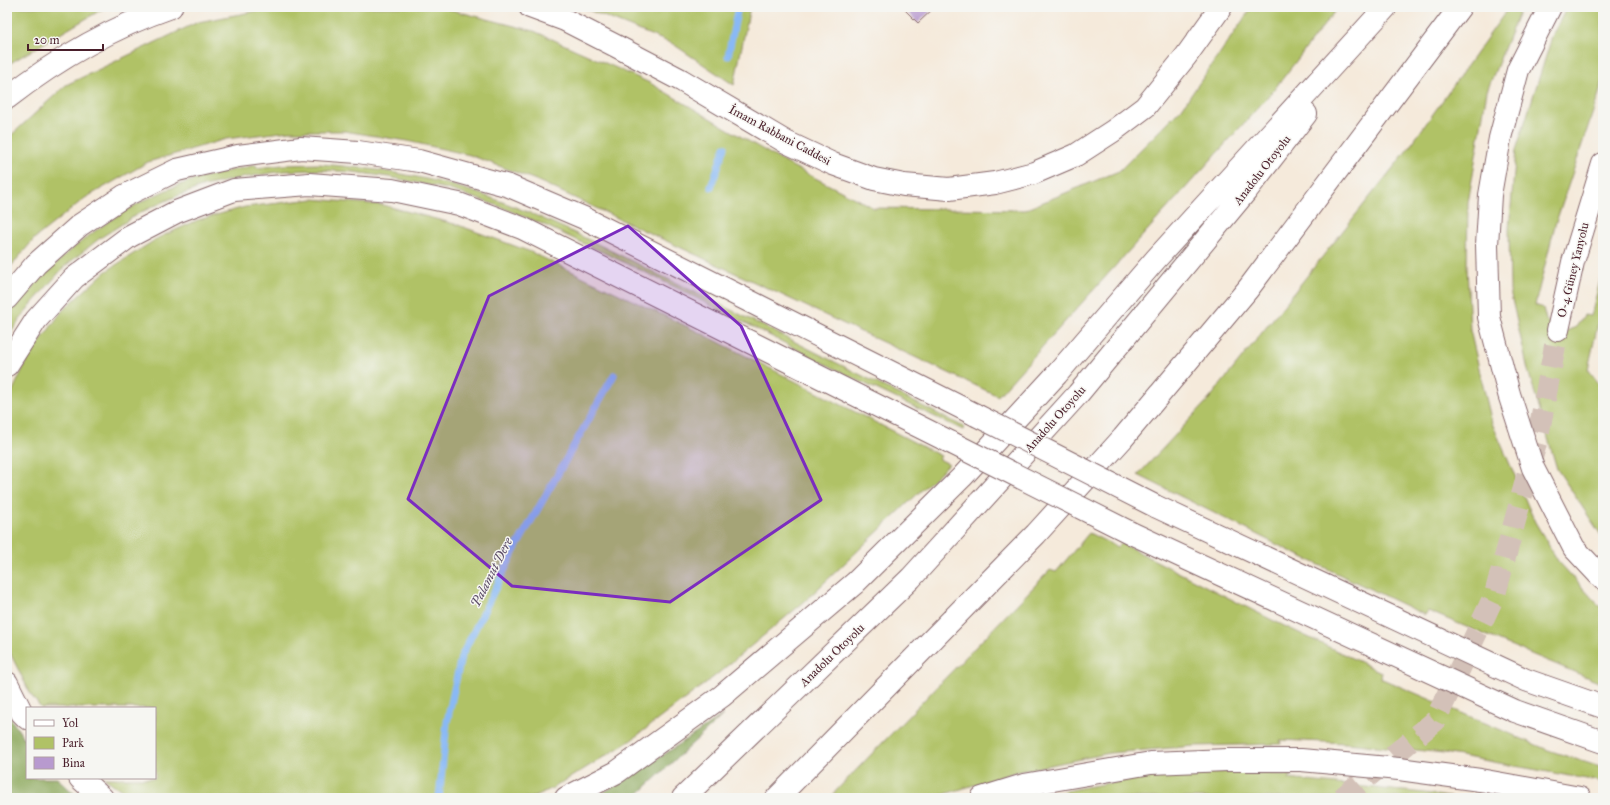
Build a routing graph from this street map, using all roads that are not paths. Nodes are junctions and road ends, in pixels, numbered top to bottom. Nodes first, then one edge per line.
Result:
1 (171, 7) edge
2 (530, 7) edge
3 (1221, 7) edge
4 (1387, 7) edge
5 (1460, 7) edge
6 (1550, 7) edge
7 (7, 98) edge
8 (1603, 164) edge
9 (7, 298) edge
10 (1558, 330) tunnel mouth
11 (7, 365) edge
12 (1603, 579) edge
13 (7, 683) edge
14 (1603, 707) edge
15 (26, 717) edge
16 (1603, 742) edge
17 (81, 779) edge
18 (102, 798) edge
19 (566, 798) edge
20 (684, 798) edge
21 (778, 798) edge
22 (982, 798) edge
23 (1580, 798) edge

1 - 7 main road
2 - 3 main road, İmam Rabbani Caddesi
4 - 19 main road
4 - 20 main road, Anadolu Otoyolu
5 - 21 main road
6 - 12 main road
8 - 10 main road, O-4 Güney Yanyolu
9 - 14 main road, bridge
11 - 16 main road, bridge
13 - 15 main road
17 - 18 main road
22 - 23 main road

